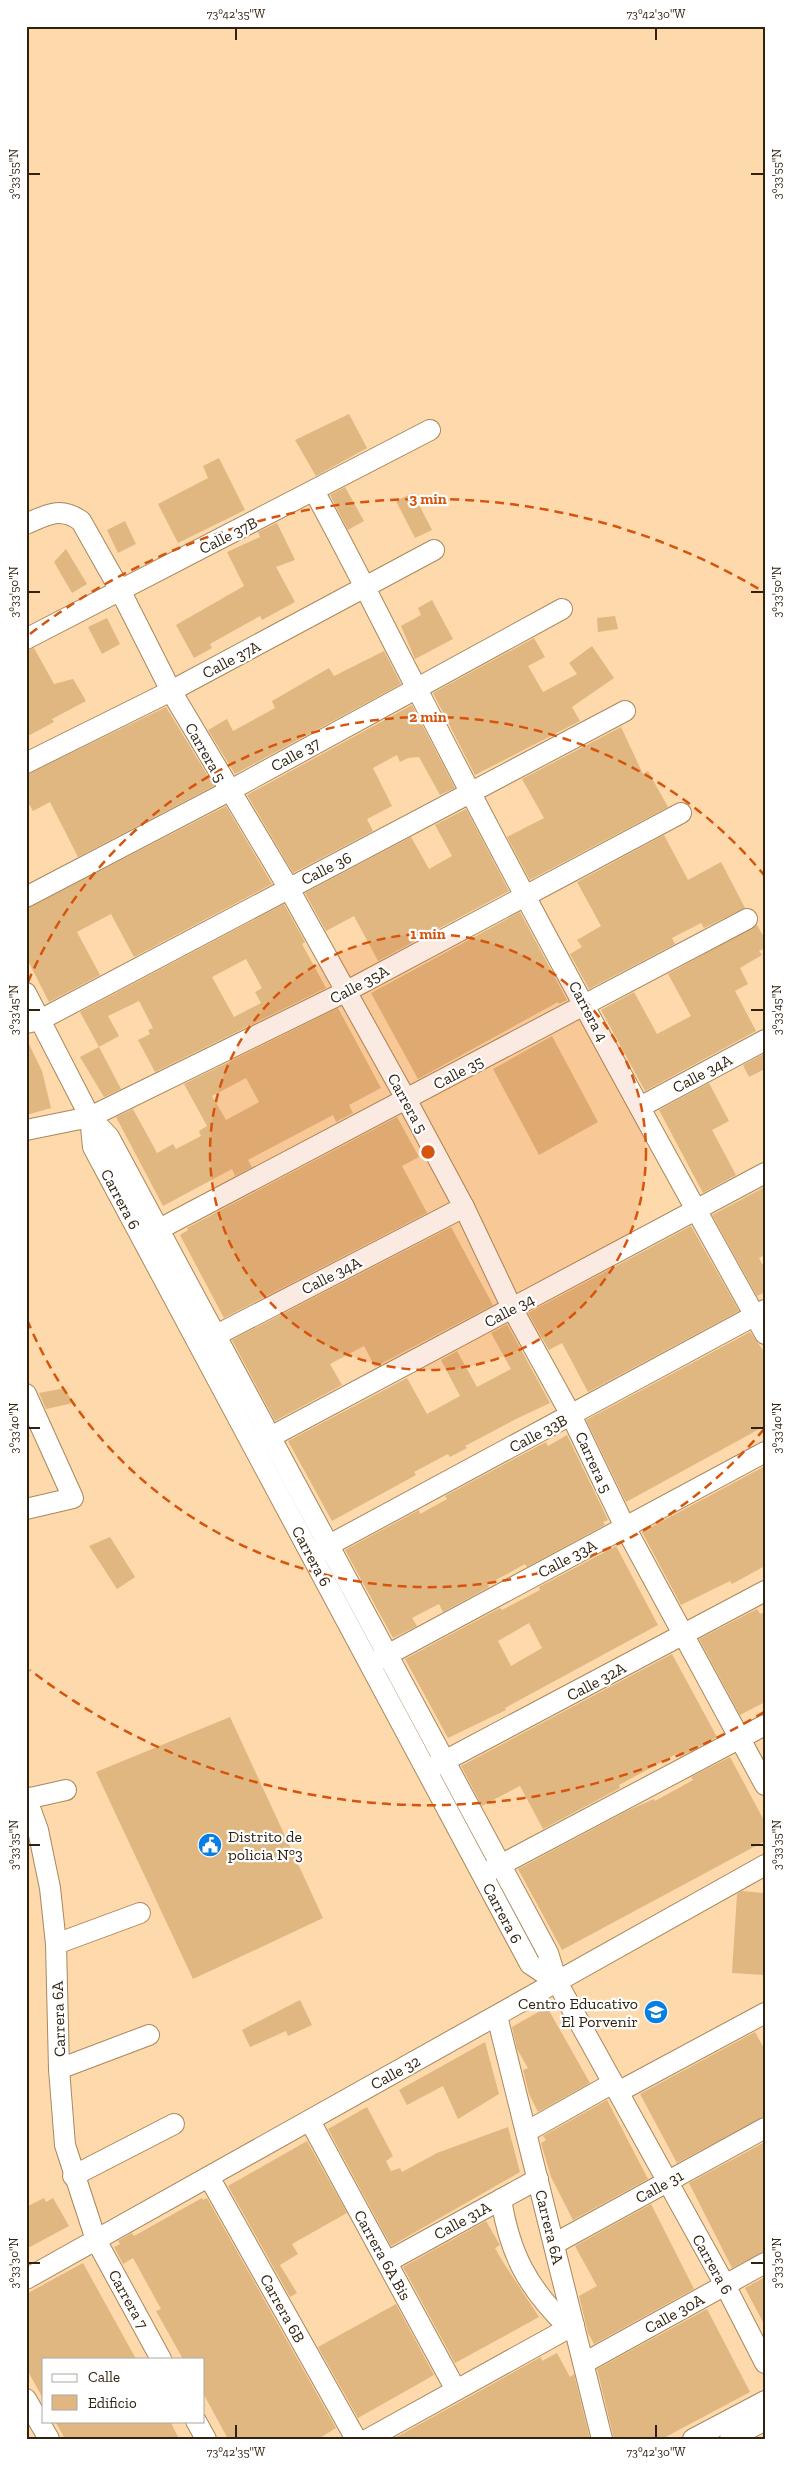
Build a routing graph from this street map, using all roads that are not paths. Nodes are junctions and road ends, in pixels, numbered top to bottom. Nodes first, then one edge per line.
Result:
1 (430, 430) dead end
2 (314, 491) junction
3 (26, 524) edge
4 (434, 550) dead end
5 (366, 586) junction
6 (120, 590) junction
7 (562, 609) dead end
8 (26, 639) edge
9 (416, 687) junction
10 (171, 691) junction
11 (625, 711) dead end
12 (26, 763) edge
13 (229, 791) junction
14 (472, 793) junction
15 (681, 813) dead end
16 (288, 887) junction
17 (526, 895) junction
18 (26, 897) edge
19 (747, 919) dead end
20 (347, 991) junction
21 (26, 993) edge
22 (585, 1004) junction
23 (33, 1022) edge
24 (765, 1040) edge
25 (406, 1099) junction
26 (640, 1107) junction
27 (90, 1117) junction
28 (26, 1130) edge
29 (765, 1174) edge
30 (464, 1206) junction
31 (696, 1210) junction
32 (150, 1234) junction
33 (512, 1308) junction
34 (760, 1313) edge
35 (765, 1334) edge
36 (207, 1339) junction
37 (26, 1394) edge
38 (571, 1415) junction
39 (271, 1437) junction
40 (253, 1446) junction
41 (765, 1452) edge
42 (26, 1509) edge
43 (625, 1527) junction
44 (320, 1550) junction
45 (765, 1591) edge
46 (682, 1635) junction
47 (388, 1654) junction
48 (370, 1664) junction
49 (765, 1725) edge
50 (739, 1739) junction
51 (445, 1761) junction
52 (427, 1771) junction
53 (765, 1785) edge
54 (66, 1790) dead end
55 (27, 1798) edge
56 (501, 1864) junction
57 (765, 1865) edge
58 (482, 1874) junction
59 (140, 1913) dead end
60 (56, 1944) junction
61 (557, 1982) junction
62 (765, 2012) edge
63 (497, 2016) junction
64 (149, 2035) dead end
65 (59, 2069) junction
66 (615, 2087) junction
67 (310, 2120) junction
68 (174, 2124) dead end
69 (765, 2128) edge
70 (526, 2132) junction
71 (73, 2176) junction
72 (209, 2177) junction
73 (538, 2179) junction
74 (667, 2182) junction
75 (502, 2199) junction
76 (96, 2240) junction
77 (554, 2244) junction
78 (387, 2262) junction
79 (765, 2263) edge
80 (26, 2279) edge
81 (725, 2285) junction
82 (571, 2326) junction
83 (161, 2358) edge
84 (584, 2363) junction
85 (765, 2363) edge
86 (456, 2390) junction
87 (26, 2399) edge
88 (765, 2400) edge
89 (765, 2420) edge
90 (197, 2422) edge
91 (43, 2437) edge
92 (206, 2439) edge
93 (356, 2439) edge
94 (368, 2439) edge
95 (602, 2439) edge
96 (693, 2439) edge
97 (730, 2439) edge

1 - 2 street, Calle 37B
2 - 5 street, Carrera 4
2 - 6 street, Calle 37B
3 - 6 street, Carrera 5
4 - 5 street, Calle 37A
5 - 9 street, Carrera 4
5 - 10 street, Calle 37A
6 - 8 street, Calle 37B
6 - 10 street, Carrera 5
7 - 9 street, Calle 37
9 - 13 street, Calle 37
9 - 14 street, Carrera 4
10 - 12 street, Calle 37A
10 - 13 street, Carrera 5
11 - 14 street, Calle 36
13 - 16 street, Carrera 5
13 - 18 street, Calle 37
14 - 16 street, Calle 36
14 - 17 street, Carrera 4
15 - 17 street, Calle 35A
16 - 20 street, Carrera 5
16 - 23 street, Calle 36
17 - 20 street, Calle 35A
17 - 22 street, Carrera 4
19 - 22 street, Calle 35
20 - 25 street, Carrera 5
20 - 27 street, Calle 35A
21 - 23 street, Carrera 6
22 - 25 street, Calle 35
22 - 26 street, Carrera 4
23 - 27 street, Carrera 6
24 - 26 street, Calle 34A
25 - 30 street, Carrera 5
25 - 32 street, Calle 35
26 - 31 street, Carrera 4
27 - 28 street, Calle 35A
27 - 32 street, Carrera 6
29 - 31 street, Calle 34
30 - 33 street, Carrera 5
30 - 36 street, Calle 34A
31 - 33 street, Calle 34
31 - 34 street, Carrera 4
32 - 36 street, Carrera 6
33 - 38 street, Carrera 5
33 - 39 street, Calle 34
34 - 35 street, Carrera 4
34 - 38 street, Calle 33B
36 - 39 street, Carrera 6
36 - 40 street, Carrera 6
37 - 42 street
38 - 43 street, Carrera 5
38 - 44 street, Calle 33B
39 - 40 street, Calle 34
39 - 44 street, Carrera 6
40 - 44 street, Carrera 6
41 - 43 street, Calle 33A
43 - 46 street, Carrera 5
43 - 47 street, Calle 33A
44 - 47 street, Carrera 6
44 - 48 street, Carrera 6
45 - 46 street, Calle 32A
46 - 50 street, Carrera 5
46 - 51 street, Calle 32A
47 - 48 street, Calle 33A
47 - 51 street, Carrera 6
48 - 52 street, Carrera 6
49 - 50 street
50 - 53 street, Carrera 5
50 - 56 street
51 - 52 street, Calle 32A
51 - 56 street, Carrera 6
52 - 58 street, Carrera 6
54 - 55 street
55 - 60 street, Carrera 6A
56 - 58 street
56 - 61 street, Carrera 6
57 - 61 street, Calle 32
58 - 61 street, Carrera 6
59 - 60 street
60 - 65 street, Carrera 6A
61 - 63 street, Calle 32
61 - 66 street, Carrera 6
62 - 66 street
63 - 67 street, Calle 32
63 - 70 street, Carrera 6A
64 - 65 street
65 - 71 street, Carrera 6A
66 - 70 street
66 - 74 street, Carrera 6
67 - 72 street, Calle 32
67 - 78 street, Carrera 6A Bis
68 - 71 street
69 - 74 street, Calle 31
70 - 73 street, Carrera 6A
71 - 76 street, Carrera 6A
72 - 76 street, Calle 32
72 - 93 street, Carrera 6B
73 - 75 street, Calle 31A
73 - 77 street, Carrera 6A
74 - 77 street, Calle 31
74 - 81 street, Carrera 6
75 - 78 street, Calle 31A
75 - 82 street
76 - 80 street, Calle 32
76 - 83 street, Carrera 7
77 - 82 street, Carrera 6A
78 - 86 street, Carrera 6A Bis
79 - 81 street, Calle 30A
81 - 84 street, Calle 30A
81 - 85 street, Carrera 6
82 - 84 street, Carrera 6A
82 - 86 street
84 - 95 street, Carrera 6A
86 - 94 street
87 - 91 street
88 - 96 street
89 - 97 street
90 - 92 street

